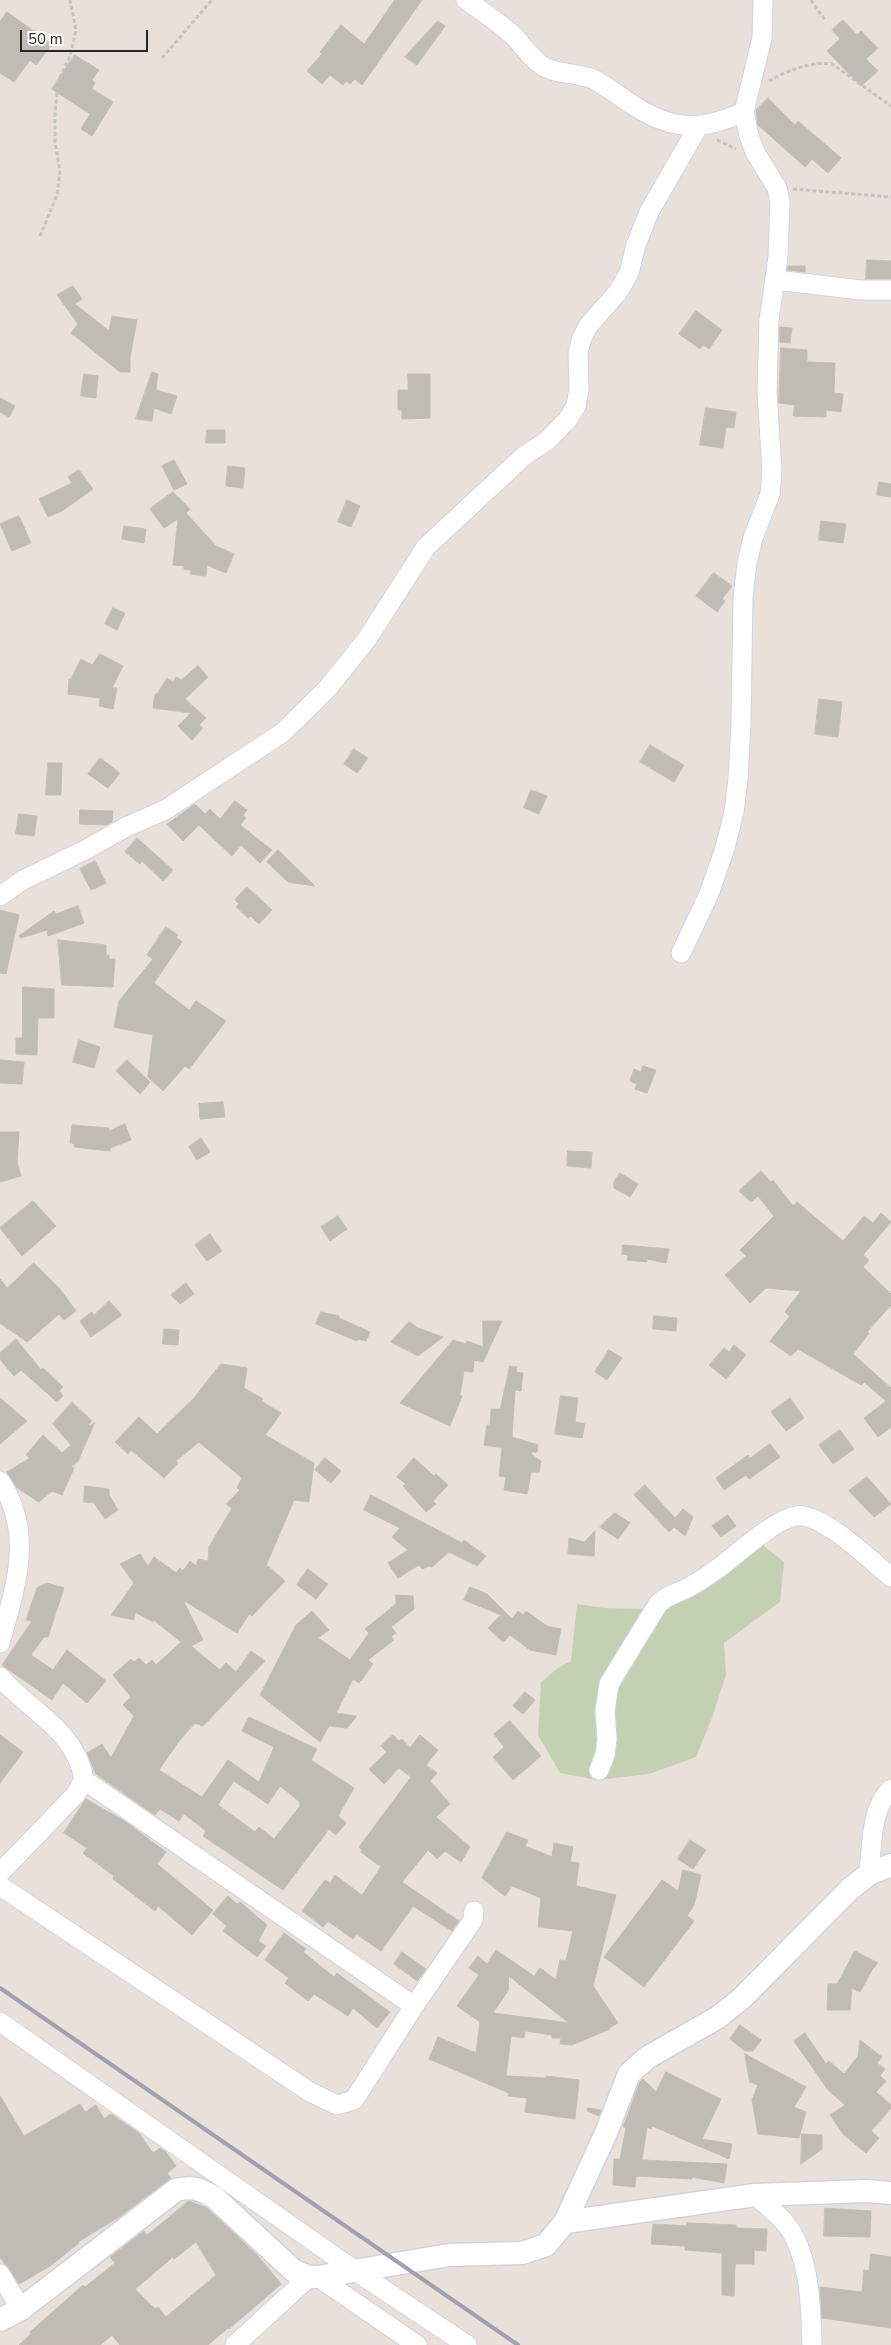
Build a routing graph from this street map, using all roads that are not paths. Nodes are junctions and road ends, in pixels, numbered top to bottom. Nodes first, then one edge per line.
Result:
1 (466, 0) edge
2 (763, 0) edge
3 (746, 104) junction
4 (696, 130) junction
5 (775, 280) junction
6 (891, 290) edge
7 (0, 896) edge
8 (681, 953) dead end
9 (0, 1481) edge
10 (891, 1577) edge
11 (0, 1644) edge
12 (0, 1677) edge
13 (599, 1770) dead end
14 (84, 1780) junction
15 (891, 1789) edge
16 (891, 1865) edge
17 (0, 1874) edge
18 (869, 1874) junction
19 (0, 1886) edge
20 (474, 1911) dead end
21 (414, 2006) junction
22 (0, 2022) edge
23 (891, 2193) edge
24 (755, 2195) junction
25 (565, 2222) junction
26 (357, 2272) junction
27 (0, 2274) edge
28 (314, 2277) junction
29 (21, 2309) junction
30 (0, 2320) edge
31 (235, 2345) edge
32 (417, 2345) edge
33 (467, 2345) edge
34 (812, 2345) edge

1 - 4 street
2 - 3 street
3 - 4 street
3 - 5 street
4 - 7 street
5 - 6 street
5 - 8 street
9 - 11 street
10 - 13 street
12 - 14 street
14 - 17 street
14 - 21 street
15 - 18 street
16 - 18 street
18 - 25 street
19 - 21 street
20 - 21 street
22 - 26 street
23 - 24 street
24 - 25 street
24 - 34 street
25 - 26 street
26 - 28 street
26 - 33 street
27 - 29 street
28 - 29 street
28 - 31 street
28 - 32 street
29 - 30 street

